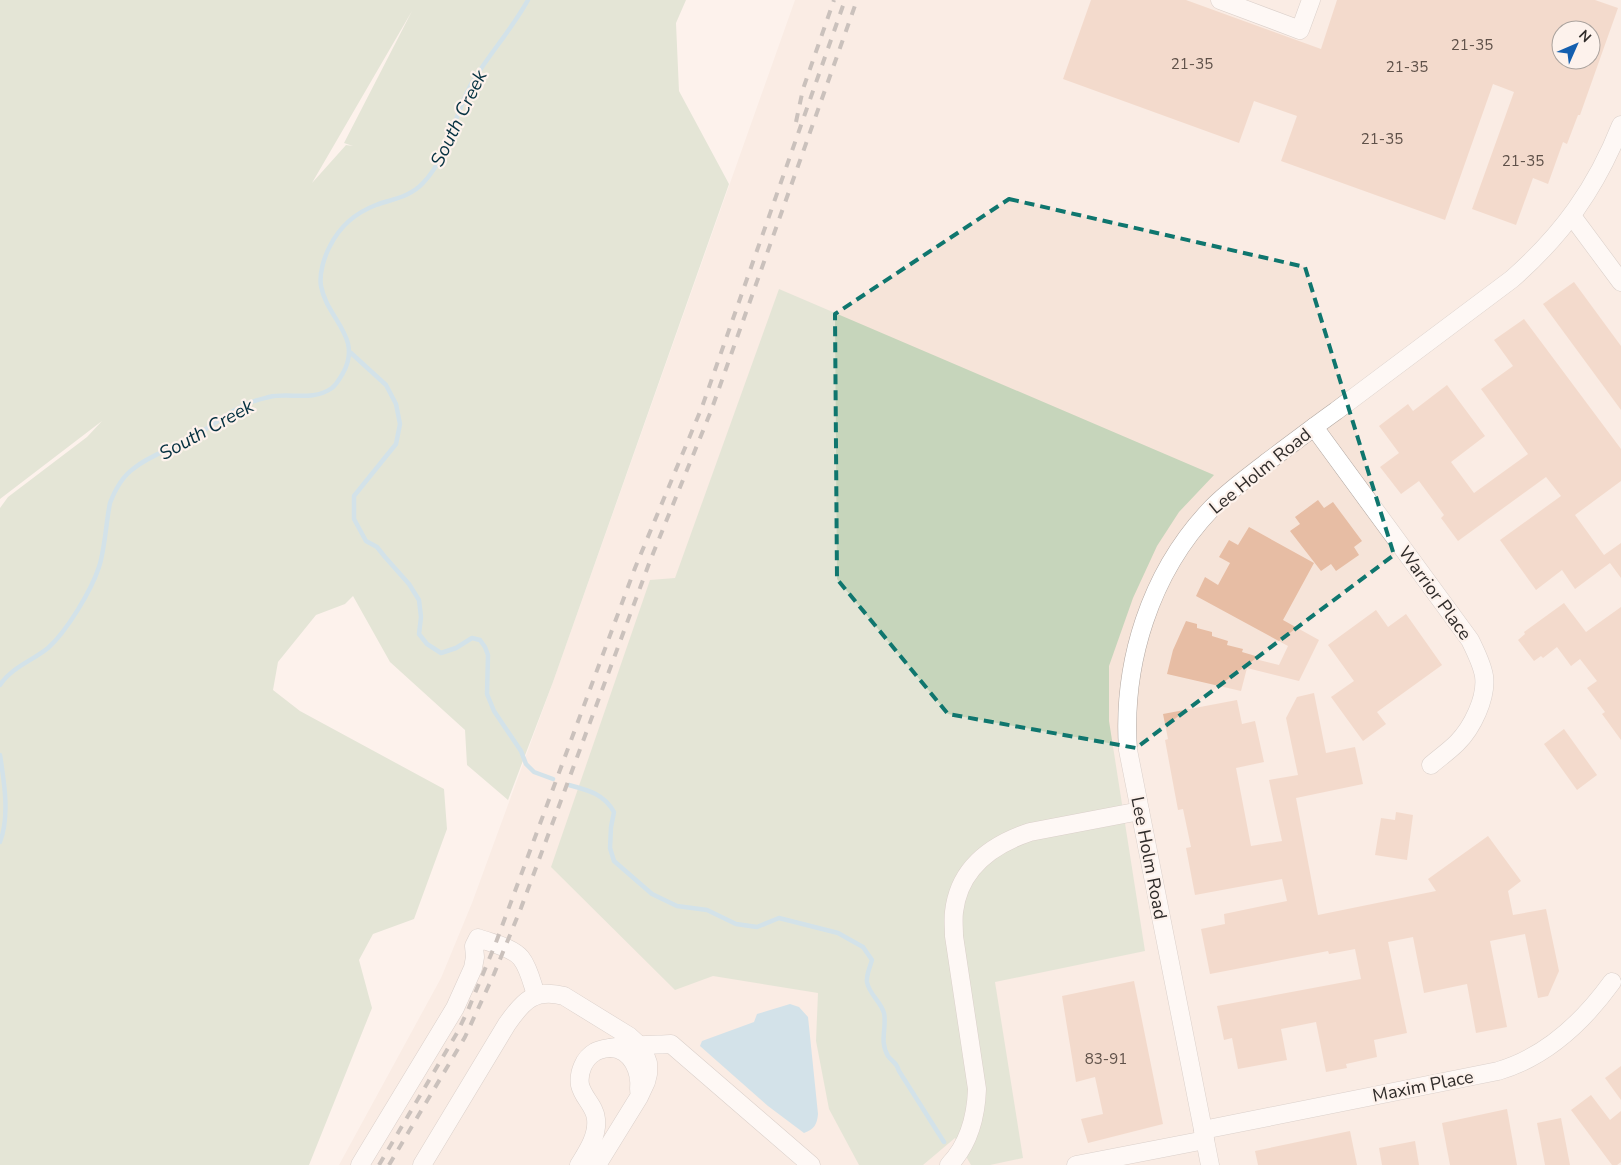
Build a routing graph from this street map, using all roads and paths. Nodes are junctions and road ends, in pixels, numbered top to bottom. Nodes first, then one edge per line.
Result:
1 (1220, 0) edge
2 (1311, 0) edge
3 (1621, 124) edge
4 (1572, 216) junction
5 (1621, 282) edge
6 (1314, 427) junction
7 (1431, 765) dead end
8 (1140, 811) junction
9 (1612, 982) dead end
10 (536, 995) junction
11 (640, 1046) junction
12 (605, 1048) junction
13 (638, 1097) junction
14 (1204, 1135) junction
15 (360, 1165) edge
16 (422, 1165) edge
17 (579, 1165) edge
18 (597, 1165) edge
19 (811, 1165) edge
20 (949, 1165) edge
21 (1076, 1165) edge
22 (1210, 1165) edge

1 - 2 street
3 - 4 street, Lee Holm Road
4 - 5 street
4 - 6 street, Lee Holm Road
6 - 7 street, Warrior Place
6 - 8 street, Lee Holm Road
8 - 14 street, Lee Holm Road
8 - 20 street
9 - 14 street, Maxim Place
10 - 11 street
10 - 15 street
10 - 16 street
11 - 12 street
11 - 13 street
11 - 19 street
12 - 13 street
12 - 17 street
13 - 18 street
14 - 21 street, Maxim Place
14 - 22 street, Lee Holm Road

